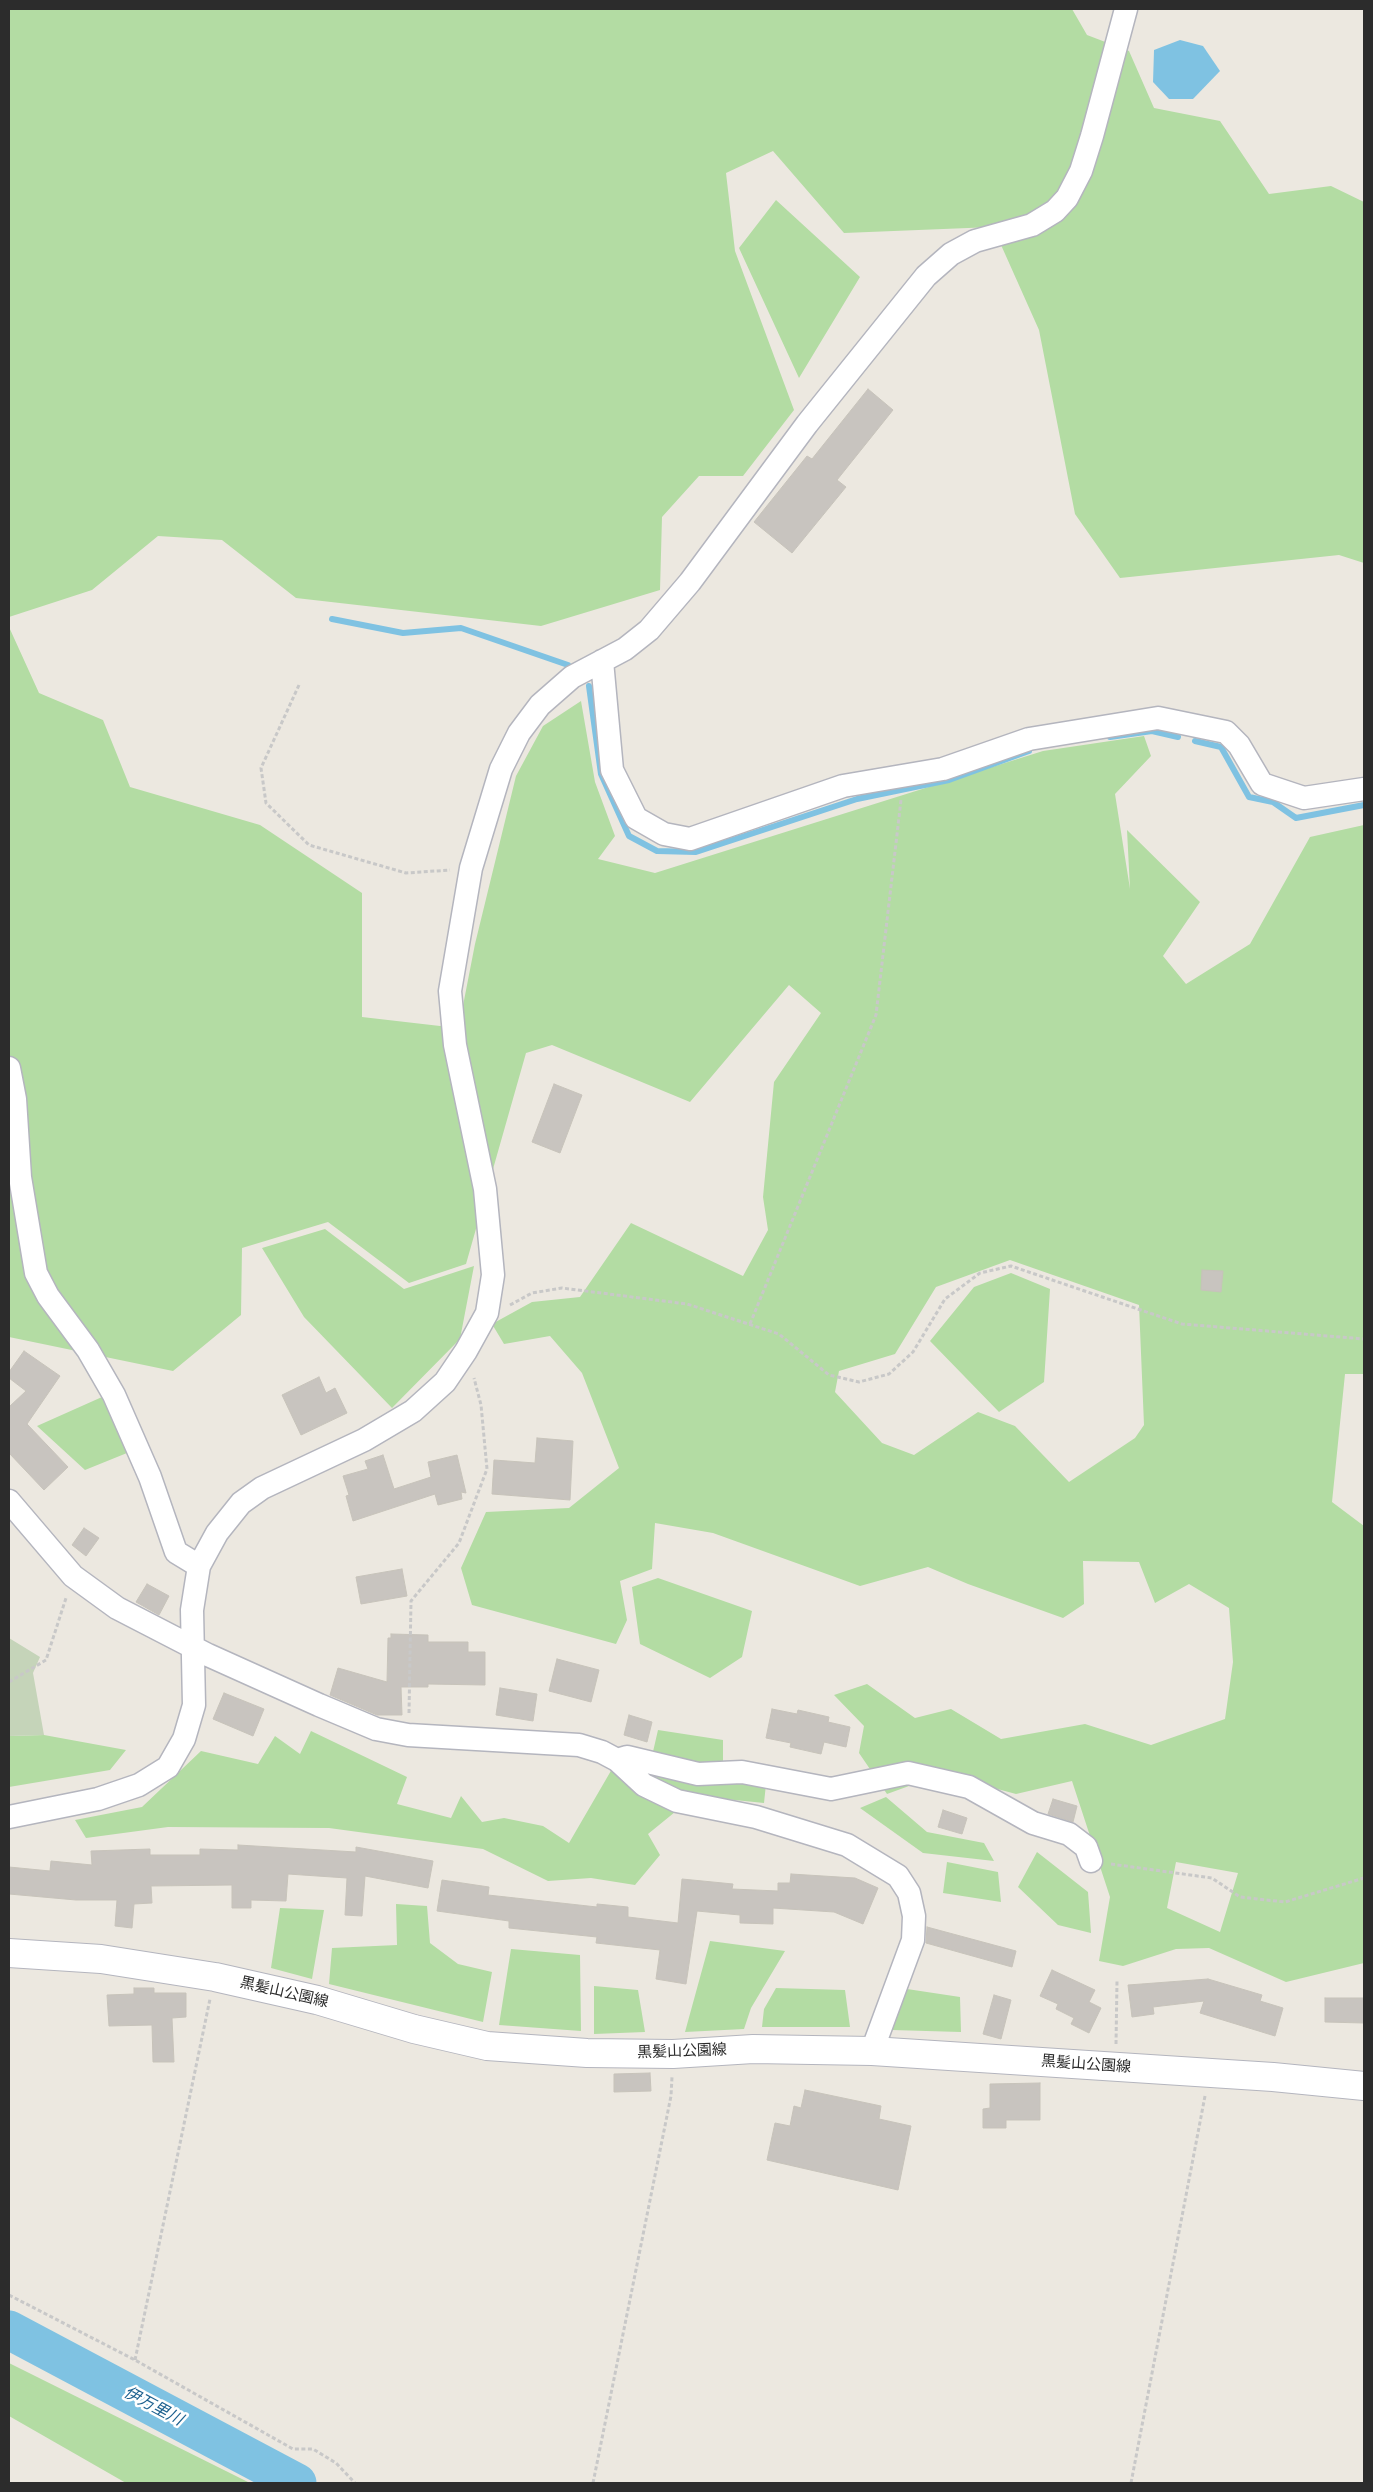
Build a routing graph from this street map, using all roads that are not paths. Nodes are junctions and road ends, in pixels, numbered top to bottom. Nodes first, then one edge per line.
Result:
1 (1126, 9) edge
2 (602, 661) junction
3 (1364, 788) edge
4 (9, 1068) edge
5 (9, 1501) edge
6 (199, 1566) junction
7 (192, 1646) junction
8 (617, 1760) junction
9 (9, 1817) edge
10 (1091, 1861) road end
11 (9, 1953) edge
12 (872, 2051) junction
13 (1364, 2086) edge

1 - 2 street
2 - 3 street
2 - 6 street
4 - 6 street
5 - 7 street
6 - 7 street
7 - 8 street
7 - 9 street
8 - 10 street
8 - 12 street
11 - 12 main road, 黒髪山公園線
12 - 13 main road, 黒髪山公園線

